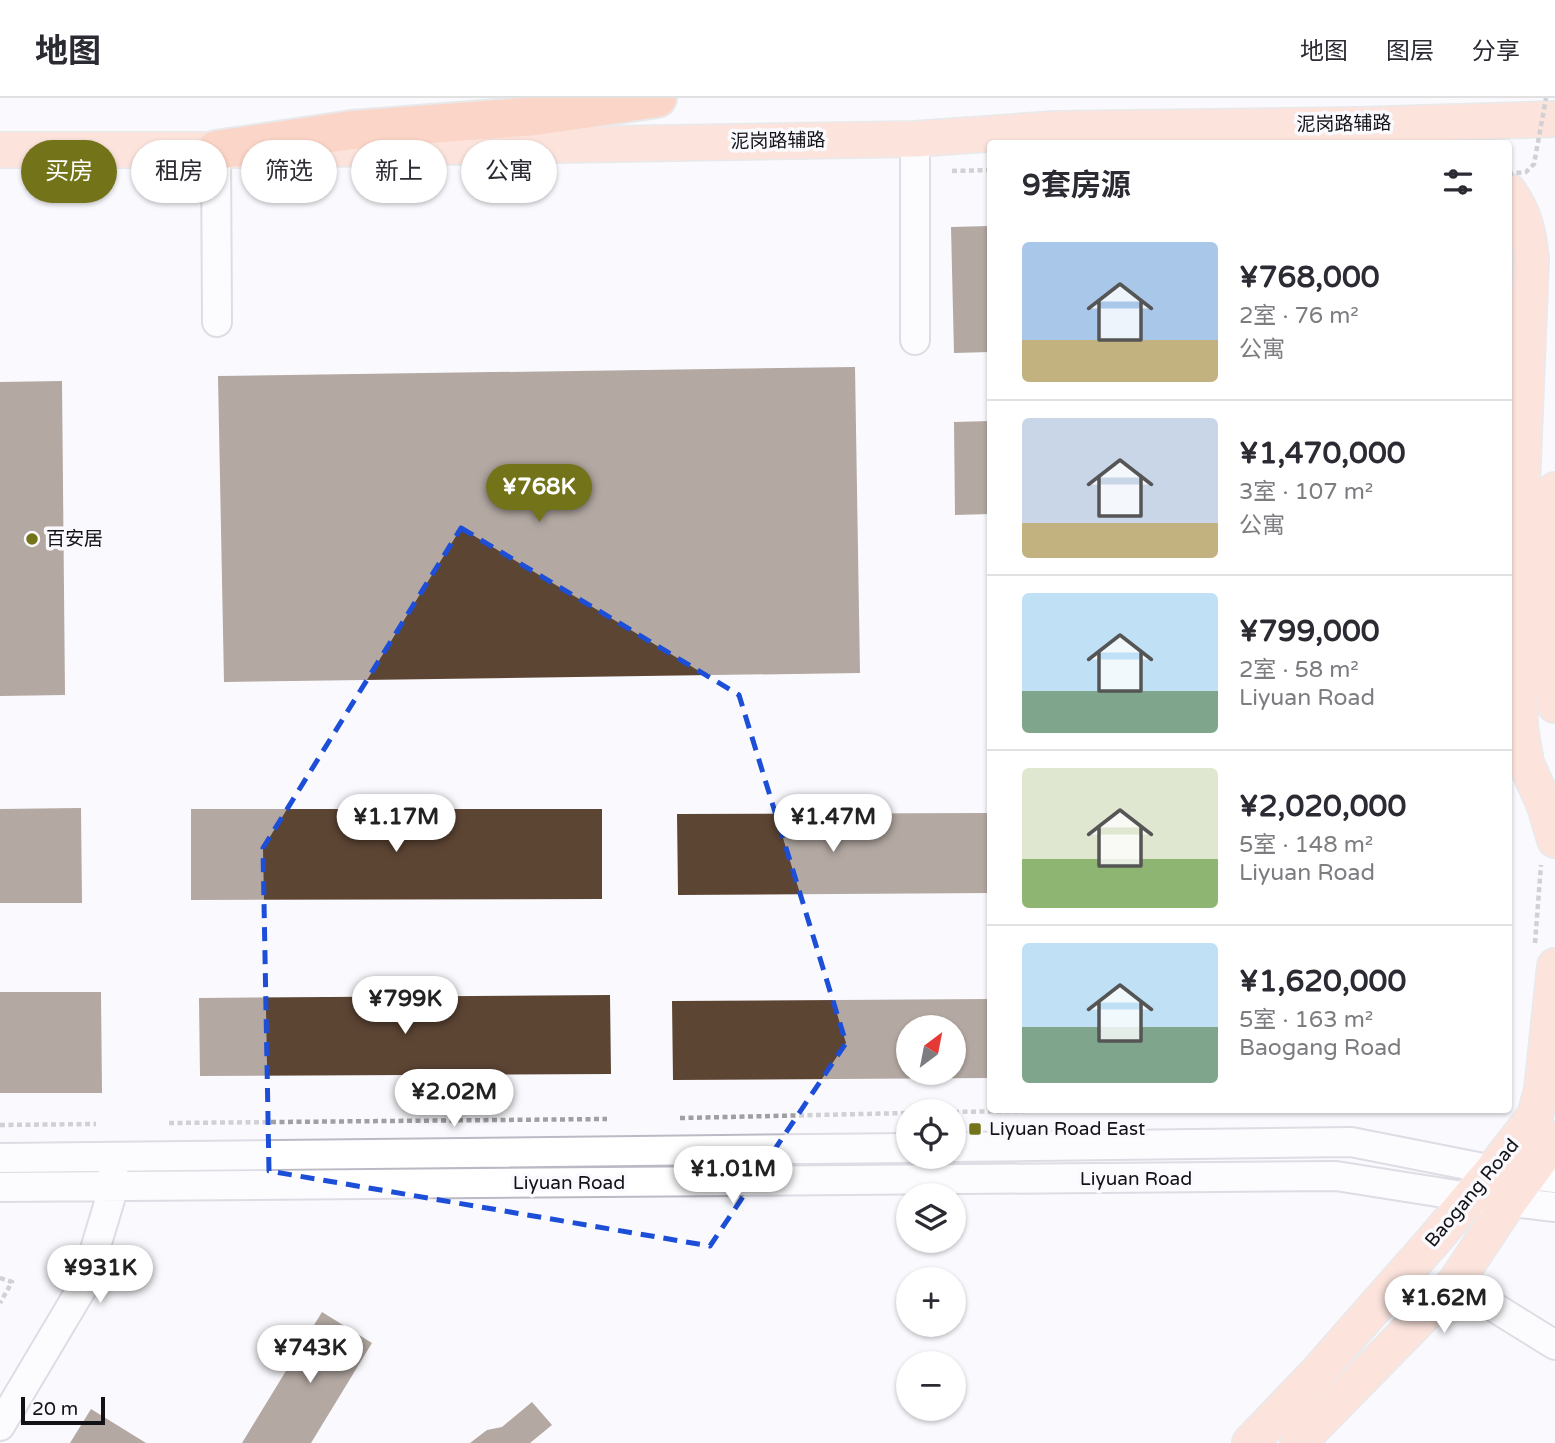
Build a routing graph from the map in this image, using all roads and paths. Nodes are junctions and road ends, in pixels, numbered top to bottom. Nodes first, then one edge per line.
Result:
1 (657, 98) edge
2 (1546, 98) edge
3 (1555, 119) edge
4 (1359, 125) junction
5 (915, 139) junction
6 (1411, 140) edge
7 (227, 148) edge
8 (0, 150) edge
9 (131, 150) edge
10 (227, 150) edge
11 (987, 170) edge
12 (952, 171) dead end
13 (1512, 174) edge
14 (1512, 196) edge
15 (216, 203) edge
16 (217, 322) dead end
17 (915, 340) dead end
18 (1555, 491) edge
19 (1555, 705) edge
20 (1547, 849) edge
21 (1545, 956) edge
22 (987, 1111) edge
23 (966, 1112) edge
24 (896, 1113) edge
25 (680, 1118) dead end
26 (607, 1119) dead end
27 (169, 1123) dead end
28 (96, 1124) dead end
29 (0, 1125) edge
30 (1555, 1139) edge
31 (966, 1147) edge
32 (896, 1148) edge
33 (112, 1157) junction
34 (0, 1158) edge
35 (1493, 1170) junction
36 (114, 1186) junction
37 (1530, 1186) edge
38 (0, 1187) edge
39 (1469, 1197) junction
40 (1555, 1207) edge
41 (0, 1278) edge
42 (1455, 1283) junction
43 (0, 1303) edge
44 (1555, 1345) edge
45 (0, 1426) edge
46 (1250, 1443) edge
47 (1298, 1443) edge

1 - 7 highway
2 - 13 path, bridge
3 - 4 main road, 泥岗路辅路
4 - 5 main road, 泥岗路辅路
4 - 6 main road
5 - 10 main road, 泥岗路辅路
5 - 17 street
8 - 9 main road, 泥岗路辅路
11 - 12 path
14 - 20 main road
15 - 16 street
18 - 19 main road
20 - 21 path
21 - 35 main road, Baogang Road
22 - 23 path
24 - 25 path
26 - 27 path
28 - 29 path
30 - 37 main road, Baogang Road
31 - 35 street, Liyuan Road
32 - 33 street, Liyuan Road
33 - 34 street, Liyuan Road
33 - 36 street
35 - 37 street, Liyuan Road
35 - 39 main road, Baogang Road
36 - 38 street, Liyuan Road
36 - 39 street, Liyuan Road
36 - 45 street
37 - 39 street, Liyuan Road
37 - 40 street, Liyuan Road
37 - 42 main road, Baogang Road
39 - 46 main road, Baogang Road
41 - 43 path
42 - 44 street
42 - 47 main road, Baogang Road

